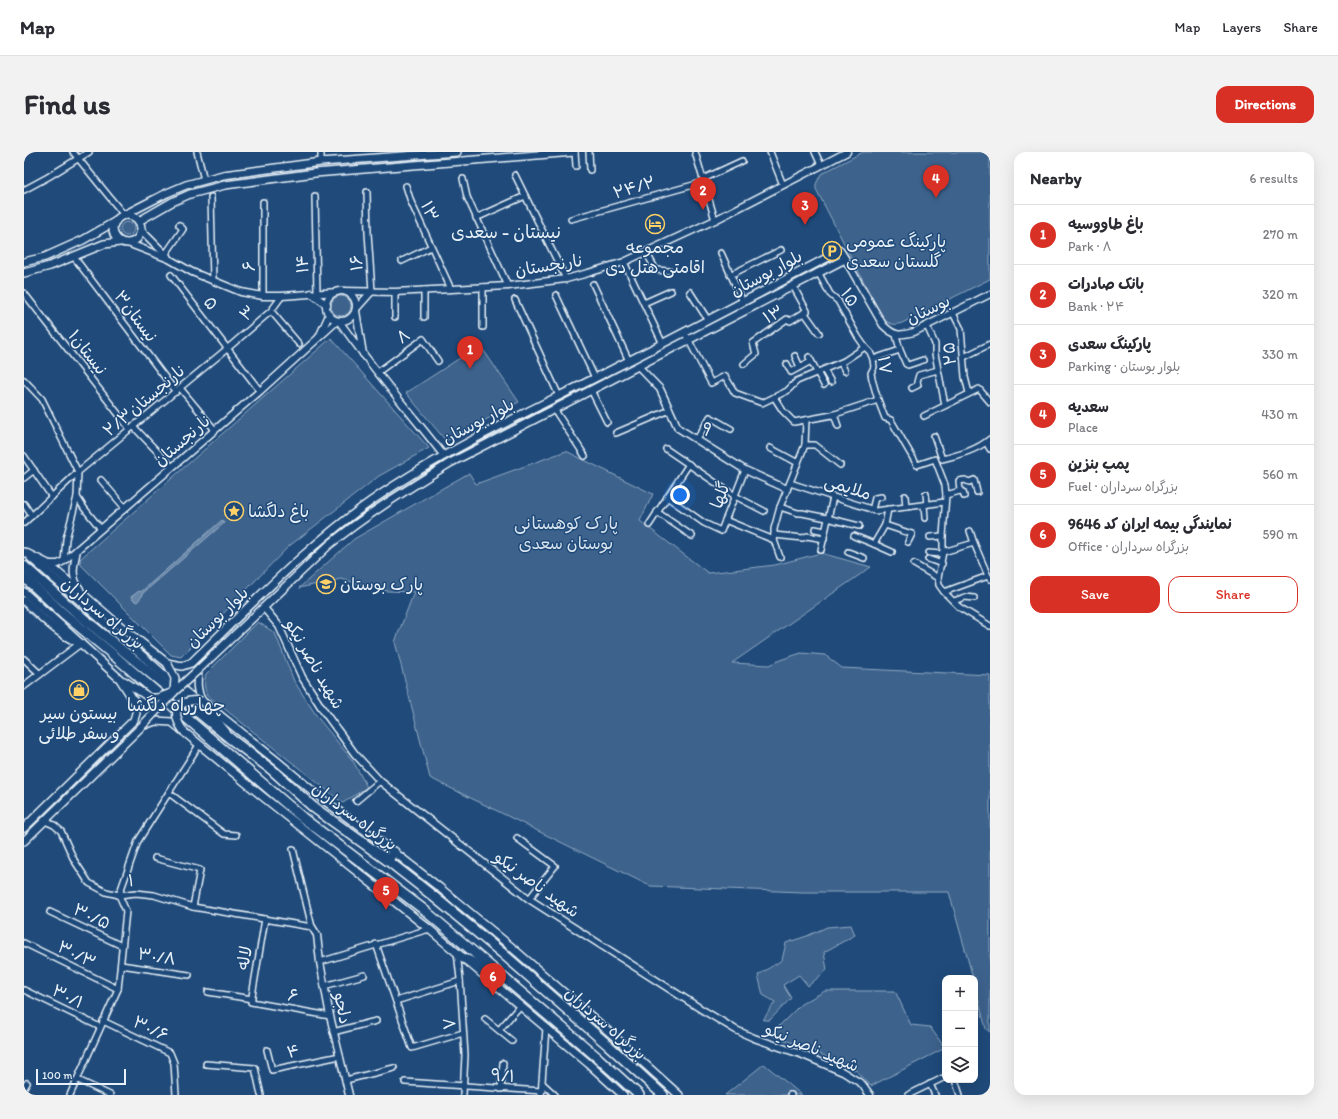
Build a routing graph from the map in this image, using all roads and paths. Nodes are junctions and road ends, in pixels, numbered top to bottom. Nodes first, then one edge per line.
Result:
1 (73, 152) edge
2 (89, 152) edge
3 (197, 152) edge
4 (321, 152) edge
5 (457, 152) edge
6 (575, 152) edge
7 (589, 152) edge
8 (696, 152) edge
9 (770, 152) edge
10 (815, 152) edge
11 (847, 152) edge
12 (835, 155) edge
13 (78, 159) junction
14 (742, 161) dead end
15 (321, 162) junction
16 (821, 165) junction
17 (576, 166) dead end
18 (590, 170) dead end
19 (515, 175) dead end
20 (462, 179) dead end
21 (204, 180) junction
22 (704, 180) junction
23 (784, 185) junction
24 (406, 186) dead end
25 (24, 190) edge
26 (367, 192) dead end
27 (315, 196) dead end
28 (525, 196) junction
29 (211, 197) dead end
30 (263, 202) dead end
31 (124, 215) junction
32 (476, 218) junction
33 (571, 219) dead end
34 (715, 220) junction
35 (116, 221) junction
36 (139, 221) junction
37 (179, 225) dead end
38 (142, 231) junction
39 (120, 242) junction
40 (130, 244) junction
41 (431, 247) junction
42 (781, 250) dead end
43 (646, 252) junction
44 (721, 253) dead end
45 (74, 257) junction
46 (167, 257) junction
47 (845, 258) junction
48 (402, 260) dead end
49 (24, 262) edge
50 (624, 262) junction
51 (668, 271) dead end
52 (818, 272) junction
53 (24, 273) edge
54 (730, 274) junction
55 (171, 275) dead end
56 (566, 279) junction
57 (212, 281) junction
58 (593, 284) dead end
59 (508, 286) junction
60 (793, 286) junction
61 (484, 287) junction
62 (451, 289) junction
63 (424, 290) junction
64 (372, 291) junction
65 (671, 291) dead end
66 (340, 292) junction
67 (395, 292) junction
68 (690, 292) dead end
69 (24, 293) edge
70 (314, 293) junction
71 (990, 294) edge
72 (556, 295) dead end
73 (263, 296) junction
74 (282, 296) junction
75 (515, 300) dead end
76 (743, 302) junction
77 (644, 303) junction
78 (326, 304) junction
79 (356, 310) junction
80 (270, 311) junction
81 (804, 312) junction
82 (953, 314) junction
83 (329, 315) junction
84 (395, 317) dead end
85 (424, 317) dead end
86 (708, 320) junction
87 (338, 321) junction
88 (927, 326) junction
89 (483, 328) dead end
90 (685, 333) junction
91 (819, 333) dead end
92 (896, 335) junction
93 (858, 337) joint
94 (317, 340) junction
95 (689, 340) junction
96 (299, 344) dead end
97 (663, 344) junction
98 (990, 344) edge
99 (865, 347) junction
100 (228, 348) junction
101 (900, 350) junction
102 (363, 355) junction
103 (795, 356) dead end
104 (964, 357) junction
105 (873, 359) junction
106 (923, 360) dead end
107 (438, 361) dead end
108 (629, 361) junction
109 (840, 363) junction
110 (744, 364) dead end
111 (787, 364) dead end
112 (638, 366) junction
113 (800, 367) junction
114 (824, 370) junction
115 (938, 370) junction
116 (845, 371) dead end
117 (378, 372) junction
118 (818, 373) junction
119 (595, 378) junction
120 (24, 380) edge
121 (831, 382) dead end
122 (824, 385) dead end
123 (912, 388) dead end
124 (178, 390) junction
125 (591, 390) junction
126 (260, 391) junction
127 (969, 393) junction
128 (559, 396) junction
129 (774, 397) junction
130 (878, 400) junction
131 (990, 402) edge
132 (945, 405) junction
133 (536, 407) junction
134 (554, 408) junction
135 (670, 410) junction
136 (834, 414) junction
137 (541, 415) junction
138 (924, 416) dead end
139 (806, 420) junction
140 (607, 422) dead end
141 (838, 426) dead end
142 (132, 428) junction
143 (731, 429) dead end
144 (215, 430) junction
145 (616, 433) dead end
146 (934, 436) dead end
147 (697, 439) junction
148 (988, 441) edge
149 (805, 445) junction
150 (770, 448) dead end
151 (666, 449) dead end
152 (990, 449) edge
153 (24, 456) edge
154 (444, 456) junction
155 (585, 456) dead end
156 (450, 463) junction
157 (798, 463) junction
158 (689, 464) junction
159 (840, 465) dead end
160 (172, 467) junction
161 (34, 470) junction
162 (745, 470) junction
163 (78, 472) junction
164 (24, 478) edge
165 (101, 480) dead end
166 (789, 486) junction
167 (960, 492) junction
168 (978, 492) dead end
169 (926, 494) dead end
170 (946, 495) junction
171 (735, 496) junction
172 (905, 496) dead end
173 (964, 496) dead end
174 (52, 497) junction
175 (77, 497) junction
176 (667, 497) junction
177 (881, 497) dead end
178 (833, 498) junction
179 (945, 502) junction
180 (24, 504) edge
181 (926, 504) junction
182 (780, 507) junction
183 (906, 507) junction
184 (125, 508) junction
185 (888, 509) junction
186 (872, 510) junction
187 (764, 511) dead end
188 (657, 512) junction
189 (32, 516) junction
190 (828, 518) junction
191 (925, 518) dead end
192 (345, 520) junction
193 (725, 520) junction
194 (24, 523) edge
195 (649, 525) dead end
196 (859, 526) dead end
197 (885, 526) junction
198 (351, 528) junction
199 (101, 529) junction
200 (815, 529) dead end
201 (825, 531) junction
202 (970, 531) dead end
203 (692, 536) dead end
204 (854, 536) dead end
205 (943, 536) junction
206 (930, 537) dead end
207 (774, 538) junction
208 (824, 539) junction
209 (908, 542) dead end
210 (974, 543) junction
211 (874, 544) junction
212 (78, 550) junction
213 (821, 550) dead end
214 (848, 552) dead end
215 (892, 552) dead end
216 (929, 552) dead end
217 (25, 553) edge
218 (943, 553) junction
219 (780, 557) dead end
220 (864, 558) dead end
221 (928, 559) dead end
222 (64, 561) junction
223 (48, 564) junction
224 (914, 564) dead end
225 (942, 564) junction
226 (24, 566) edge
227 (988, 566) edge
228 (24, 577) edge
229 (989, 577) edge
230 (938, 578) junction
231 (24, 592) edge
232 (82, 592) junction
233 (944, 592) junction
234 (974, 598) dead end
235 (24, 601) edge
236 (954, 601) junction
237 (264, 608) junction
238 (990, 626) edge
239 (81, 643) junction
240 (24, 659) edge
241 (167, 664) junction
242 (198, 670) junction
243 (40, 674) junction
244 (120, 679) junction
245 (24, 686) edge
246 (174, 692) junction
247 (202, 701) junction
248 (142, 726) junction
249 (185, 733) junction
250 (232, 740) junction
251 (199, 745) junction
252 (380, 781) junction
253 (169, 793) junction
254 (356, 801) dead end
255 (45, 821) junction
256 (24, 828) edge
257 (236, 835) dead end
258 (517, 838) dead end
259 (24, 841) edge
260 (293, 849) dead end
261 (394, 852) junction
262 (155, 858) dead end
263 (387, 860) junction
264 (119, 895) junction
265 (529, 899) junction
266 (193, 907) junction
267 (50, 912) dead end
268 (265, 920) junction
269 (312, 927) junction
270 (429, 929) junction
271 (24, 943) edge
272 (376, 944) junction
273 (122, 946) junction
274 (460, 955) junction
275 (320, 962) junction
276 (121, 965) junction
277 (189, 975) dead end
278 (364, 975) dead end
279 (500, 975) junction
280 (460, 981) junction
281 (324, 986) junction
282 (118, 989) junction
283 (24, 990) edge
284 (208, 992) dead end
285 (251, 1000) junction
286 (396, 1001) junction
287 (520, 1006) junction
288 (330, 1016) junction
289 (485, 1019) dead end
290 (103, 1021) junction
291 (376, 1021) dead end
292 (100, 1027) junction
293 (546, 1028) junction
294 (498, 1030) junction
295 (333, 1032) junction
296 (464, 1033) junction
297 (512, 1041) dead end
298 (608, 1046) junction
299 (267, 1050) dead end
300 (340, 1056) junction
301 (597, 1058) junction
302 (503, 1063) dead end
303 (206, 1064) dead end
304 (394, 1068) dead end
305 (942, 1078) edge
306 (78, 1080) junction
307 (346, 1080) junction
308 (405, 1082) dead end
309 (27, 1083) dead end
310 (542, 1083) junction
311 (956, 1083) edge
312 (930, 1084) junction
313 (463, 1087) junction
314 (24, 1088) edge
315 (501, 1089) junction
316 (99, 1093) edge
317 (542, 1093) edge
318 (70, 1095) edge
319 (110, 1095) edge
320 (176, 1095) edge
321 (261, 1095) edge
322 (349, 1095) edge
323 (463, 1095) edge
324 (555, 1095) edge
325 (623, 1095) edge
326 (639, 1095) edge
327 (663, 1095) edge
328 (679, 1095) edge
329 (870, 1095) edge
330 (908, 1095) edge
331 (936, 1095) edge
332 (960, 1095) edge

1 - 13 street
2 - 13 street
3 - 21 street
4 - 15 street
5 - 15 main road
6 - 17 street
6 - 36 main road
7 - 18 street
8 - 22 street
9 - 23 street
10 - 16 street
11 - 12 street, نارنجستان
12 - 16 street, نارنجستان
13 - 25 street
13 - 31 street
14 - 22 street, ۲۴/۲
15 - 21 main road
16 - 23 street, نارنجستان
19 - 28 street
20 - 32 street
21 - 31 main road
22 - 33 street, ۲۴/۲
22 - 34 street
23 - 34 street, نارنجستان
24 - 41 street, ۱۳
26 - 64 street, ۱۶
27 - 70 street, ۱۴
28 - 32 street
28 - 56 street
29 - 57 street
30 - 73 street, ۶
31 - 35 main road
31 - 36 main road
32 - 59 street
34 - 43 street, نارنجستان
35 - 39 main road
35 - 49 main road
36 - 38 main road
37 - 46 street
38 - 40 main road
38 - 46 street
39 - 40 main road
39 - 45 main road
40 - 46 street
41 - 48 street
41 - 62 street, ۱۳
42 - 54 street
43 - 50 street, نارنجستان
43 - 51 street
44 - 54 street
45 - 53 main road
45 - 124 street, ۳نیستان
46 - 57 street, نارنجستان
47 - 52 main road, بلوار بوستان
47 - 76 main road, بلوار بوستان
47 - 92 street, بوستان
50 - 56 street, نارنجستان
50 - 77 street
52 - 60 main road, بلوار بوستان
52 - 93 street, ۱۵
54 - 76 street
55 - 100 street, ۵
56 - 59 street, نارنجستان
57 - 73 street, نارنجستان
58 - 108 street
59 - 61 street, نارنجستان
60 - 81 street, ۱۳
60 - 95 main road, بلوار بوستان
61 - 62 street, نارنجستان
61 - 89 street
62 - 63 street, نارنجستان
63 - 67 street, نارنجستان
63 - 85 street
64 - 66 street, نارنجستان
64 - 67 street, نارنجستان
64 - 79 street
65 - 77 street
66 - 70 street, نارنجستان
66 - 78 street
66 - 79 street
67 - 84 street
68 - 86 street
69 - 142 street, ۱نیستان
70 - 74 street, نارنجستان
70 - 78 street
71 - 82 street, بوستان
72 - 119 street
73 - 74 street, نارنجستان
74 - 80 street, ۳
75 - 128 street
76 - 86 main road, بلوار بوستان
77 - 97 street
78 - 83 street
79 - 87 street
79 - 102 street
80 - 96 street
80 - 100 street, ۳
81 - 91 street
81 - 110 street, ۱۳
82 - 88 street, بوستان
82 - 104 street, ۲۵
83 - 87 street
83 - 94 street
86 - 90 main road, بلوار بوستان
87 - 94 street, نارنجستان
87 - 102 street
88 - 92 street, بوستان
88 - 115 street
90 - 95 street
90 - 97 main road, بلوار بوستان
92 - 101 street
93 - 99 street, ۱۷
94 - 126 street, نارنجستان
95 - 112 main road, بلوار بوستان
95 - 129 street
97 - 108 main road, بلوار بوستان
98 - 104 street
99 - 105 street, ۱۷
99 - 109 street
100 - 124 street, ۲/۳نارنجستان
100 - 126 street, ۵
101 - 105 street
101 - 106 street
102 - 117 street
103 - 113 street
104 - 127 street, ۲۵
105 - 130 street, ۱۷
107 - 117 street, ۸
108 - 119 main road, بلوار بوستان
109 - 114 street
109 - 116 street
111 - 113 street
112 - 125 main road, بلوار بوستان
112 - 135 street, ۹
113 - 118 street
114 - 118 street
114 - 121 street
115 - 123 street
115 - 132 street
117 - 154 street
118 - 122 street
118 - 129 street
119 - 128 main road, بلوار بوستان
120 - 163 street
124 - 142 street, ۲/۳نارنجستان
124 - 144 street, ۳نیستان
125 - 134 main road, بلوار بوستان
125 - 140 street
126 - 144 street, نارنجستان
127 - 131 street
127 - 132 street
128 - 133 main road, بلوار بوستان
129 - 139 street
130 - 136 street
130 - 170 street, ۱۷
132 - 138 street
133 - 137 main road
133 - 154 main road, بلوار بوستان
134 - 137 main road, بلوار بوستان
134 - 155 street
135 - 145 street
135 - 147 street, ۹
136 - 139 street
136 - 141 street
137 - 156 main road, بلوار بوستان
139 - 149 street
142 - 160 street, ۱نیستان
142 - 163 street, ۲/۳نارنجستان
143 - 147 street
144 - 160 street, نارنجستان
146 - 148 street
147 - 162 street, ۹
148 - 152 street
149 - 157 street
149 - 159 street
150 - 157 street
151 - 158 street
153 - 161 street
154 - 156 main road
154 - 192 main road, بلوار بوستان
156 - 198 main road, بلوار بوستان
157 - 166 street
158 - 171 street
158 - 176 street
160 - 184 street, نارنجستان
161 - 164 street
161 - 174 street
162 - 166 street, ۹
162 - 171 street, گلها
163 - 174 street, ۲/۳نارنجستان
163 - 175 street
165 - 184 street
166 - 178 street, ملایمی
166 - 182 street
167 - 168 street
167 - 170 street
167 - 173 street
169 - 181 street
170 - 179 street
171 - 187 street
171 - 193 street, گلها
172 - 183 street
174 - 189 street
175 - 199 street
175 - 222 street
176 - 188 street
176 - 193 street, گلها
177 - 186 street
178 - 186 street, ملایمی
178 - 190 street
179 - 181 street, ملایمی
179 - 205 street
180 - 189 street
181 - 183 street, ملایمی
181 - 191 street
182 - 190 street
182 - 207 street
183 - 185 street, ملایمی
184 - 199 street, نارنجستان
185 - 186 street, ملایمی
185 - 197 street
188 - 195 street
188 - 203 street
189 - 194 street
190 - 196 street
190 - 201 street
192 - 198 main road
192 - 241 main road, بلوار بوستان
193 - 207 street
197 - 209 street
197 - 211 street
198 - 237 main road, بلوار بوستان
199 - 212 street, نارنجستان
200 - 201 street
201 - 208 street
202 - 210 street
204 - 211 street
205 - 206 street
205 - 218 street
207 - 208 street
207 - 219 street
208 - 213 street
210 - 218 street
210 - 227 street
211 - 215 street
212 - 222 street, نارنجستان
212 - 232 street
214 - 220 street
216 - 218 street
217 - 223 main road
217 - 250 main road
218 - 225 street
221 - 225 street
222 - 223 street
223 - 232 main road
224 - 230 street
225 - 230 street
226 - 250 highway, بزرگراه سرداران
227 - 229 street
228 - 279 highway, بزرگراه سرداران
229 - 233 street
230 - 233 street
231 - 239 main road
232 - 241 main road
233 - 236 street
234 - 236 street
235 - 239 main road
236 - 238 street
237 - 242 main road, بلوار بوستان
237 - 252 street, شهید ناصر نیکو
239 - 243 street
239 - 244 main road
240 - 243 street
241 - 246 main road, bridge
242 - 246 main road, بلوار بوستان, bridge
242 - 247 main road
243 - 245 street
244 - 246 main road, bridge
244 - 256 main road
246 - 248 main road, بلوار بوستان, bridge
247 - 249 main road, bridge
247 - 261 main road
248 - 249 main road
248 - 255 main road
249 - 251 main road
250 - 263 highway, بزرگراه سرداران
251 - 253 street, ۱
251 - 270 main road
252 - 254 street
252 - 265 street, شهید ناصر نیکو
253 - 257 street
253 - 264 street, ۱
255 - 259 main road
255 - 264 street
258 - 265 street
260 - 269 street
261 - 263 highway
261 - 328 main road
262 - 266 street
263 - 298 highway, بزرگراه سرداران
264 - 266 street, ۱
264 - 273 street
265 - 329 street, شهید ناصر نیکو
266 - 268 street, ۱
267 - 273 street, ۳۰/۵
268 - 269 street, ۱
268 - 285 street, لاله
269 - 275 street, دلجو
270 - 272 street
270 - 274 main road
271 - 282 street, ۳۰/۳
272 - 275 street
272 - 286 street
273 - 276 street
274 - 279 highway
274 - 280 street, ۷
274 - 287 main road
275 - 281 street, دلجو
276 - 277 street, ۳۰/۸
276 - 282 street
278 - 281 street
279 - 301 highway, بزرگراه سرداران
280 - 286 street
280 - 296 street, ۷
281 - 288 street, دلجو
282 - 290 street
283 - 292 street, ۳۰/۱
284 - 285 street, ۶
285 - 288 street, ۶
286 - 296 street
287 - 293 main road
287 - 294 street
288 - 295 street, دلجو
289 - 294 street
290 - 292 street
290 - 320 street, ۳۰/۶
291 - 295 street
292 - 306 street
293 - 310 street
293 - 325 main road
294 - 297 street
295 - 300 street, دلجو
296 - 313 street, ۷
298 - 301 highway
298 - 327 highway, بزرگراه سرداران
299 - 300 street, ۴
300 - 307 street, دلجو
301 - 326 highway, بزرگراه سرداران
302 - 315 street
303 - 321 street
304 - 307 street
305 - 312 street
306 - 316 street
306 - 318 street
307 - 322 street, دلجو
308 - 313 street, ۹/۱
309 - 314 street
310 - 317 street
310 - 324 street
311 - 332 street
312 - 330 street
312 - 331 street
313 - 315 street, ۹/۱
313 - 323 street, ۷
315 - 317 street, ۹/۱
316 - 319 street

